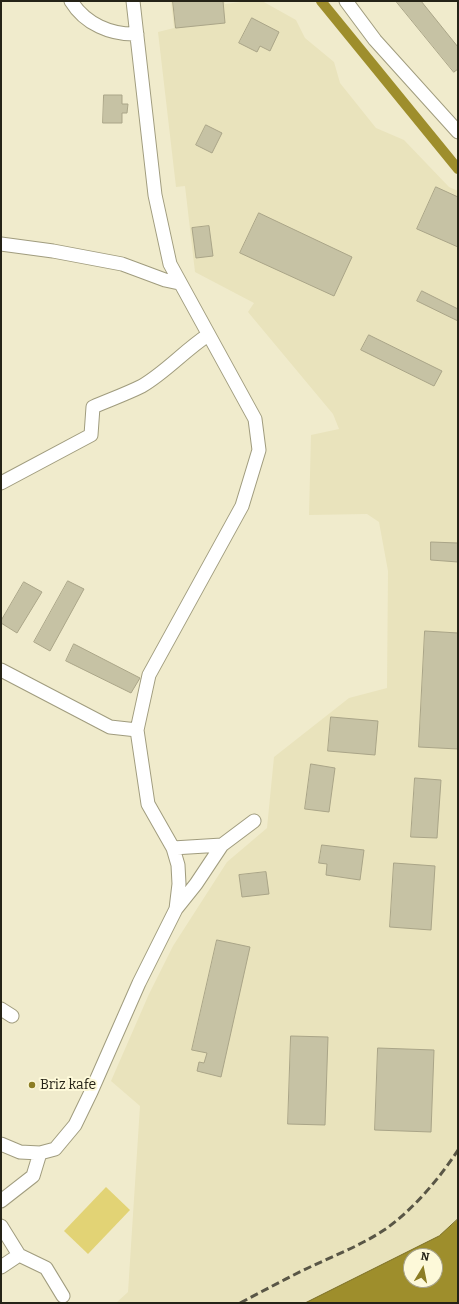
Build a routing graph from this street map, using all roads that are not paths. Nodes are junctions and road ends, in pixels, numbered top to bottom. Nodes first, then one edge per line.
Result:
1 (71, 1) edge
2 (133, 1) edge
3 (346, 1) edge
4 (137, 34) junction
5 (458, 132) edge
6 (1, 244) edge
7 (179, 283) junction
8 (208, 335) junction
9 (1, 483) edge
10 (1, 670) edge
11 (137, 730) junction
12 (254, 821) dead end
13 (222, 845) junction
14 (173, 848) junction
15 (176, 909) junction
16 (1, 1008) edge
17 (12, 1016) dead end
18 (1, 1144) edge
19 (40, 1153) junction
20 (1, 1201) edge
21 (1, 1226) edge
22 (18, 1255) junction
23 (1, 1267) edge
24 (64, 1296) dead end

1 - 4 street
2 - 4 street
3 - 5 street
4 - 7 street
6 - 7 street
7 - 8 street
8 - 9 street
8 - 11 street
10 - 11 street
11 - 14 street
12 - 13 street
13 - 14 street
13 - 15 street
14 - 15 street
15 - 19 street
16 - 17 street
18 - 19 street
19 - 20 street
21 - 22 street
22 - 23 street
22 - 24 street

